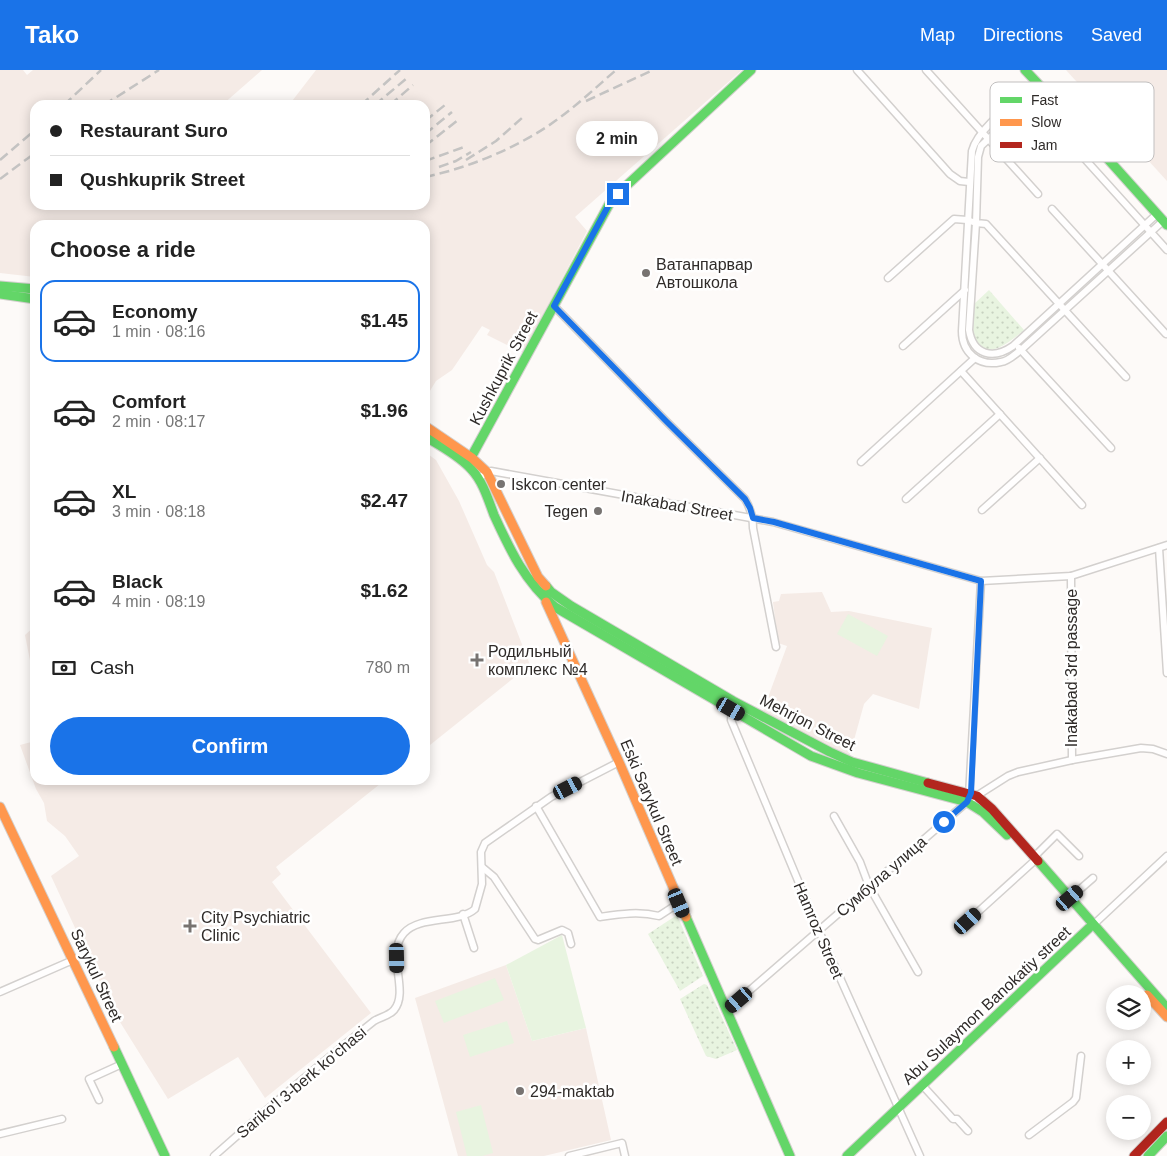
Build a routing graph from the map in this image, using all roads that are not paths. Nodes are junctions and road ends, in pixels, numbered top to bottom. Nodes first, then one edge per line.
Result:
1 (751, 70) edge
2 (857, 70) edge
3 (926, 70) edge
4 (1025, 70) edge
5 (1036, 82) edge
6 (990, 125) edge
7 (982, 132) junction
8 (989, 139) joint
9 (1009, 162) edge
10 (1088, 162) edge
11 (1109, 162) edge
12 (969, 182) junction
13 (1038, 194) dead end
14 (1052, 209) dead end
15 (1157, 214) junction
16 (967, 220) junction
17 (976, 223) junction
18 (1165, 223) edge
19 (1144, 225) junction
20 (1151, 232) junction
21 (1167, 250) edge
22 (1102, 264) junction
23 (1108, 271) junction
24 (888, 278) dead end
25 (0, 286) edge
26 (30, 289) edge
27 (964, 290) junction
28 (971, 290) junction
29 (0, 294) edge
30 (30, 298) edge
31 (1059, 304) junction
32 (554, 306) junction
33 (1065, 310) junction
34 (1166, 334) edge
35 (1015, 344) junction
36 (903, 346) dead end
37 (1021, 350) junction
38 (975, 358) junction
39 (961, 371) junction
40 (1126, 377) dead end
41 (1000, 414) junction
42 (430, 430) edge
43 (430, 439) edge
44 (1112, 448) dead end
45 (1040, 458) junction
46 (469, 461) junction
47 (861, 462) dead end
48 (487, 472) junction
49 (478, 479) junction
50 (906, 499) dead end
51 (1082, 505) dead end
52 (982, 510) dead end
53 (753, 518) junction
54 (1167, 545) edge
55 (1159, 548) junction
56 (1071, 576) junction
57 (981, 581) junction
58 (545, 599) junction
59 (776, 647) dead end
60 (1167, 673) edge
61 (732, 705) junction
62 (1167, 754) edge
63 (1072, 760) junction
64 (619, 762) junction
65 (974, 794) junction
66 (967, 802) junction
67 (536, 806) junction
68 (0, 807) edge
69 (834, 816) dead end
70 (1079, 856) dead end
71 (1167, 856) edge
72 (1033, 860) junction
73 (482, 867) junction
74 (1093, 878) dead end
75 (869, 886) junction
76 (1070, 898) junction
77 (679, 903) junction
78 (463, 914) junction
79 (968, 921) dead end
80 (1091, 926) junction
81 (819, 931) junction
82 (571, 944) dead end
83 (474, 948) dead end
84 (73, 960) junction
85 (918, 972) dead end
86 (0, 992) edge
87 (1167, 1008) edge
88 (726, 1011) junction
89 (1167, 1018) edge
90 (1081, 1056) dead end
91 (122, 1064) junction
92 (923, 1086) junction
93 (99, 1100) dead end
94 (898, 1109) junction
95 (62, 1119) dead end
96 (1167, 1122) edge
97 (968, 1131) dead end
98 (0, 1134) edge
99 (1029, 1135) dead end
100 (1167, 1136) edge
101 (165, 1156) edge
102 (214, 1156) edge
103 (569, 1156) edge
104 (625, 1156) edge
105 (790, 1156) edge
106 (847, 1156) edge
107 (920, 1156) edge
108 (1134, 1156) edge
109 (1148, 1156) edge

1 - 32 main road, Kushkuprik Street
2 - 12 street
3 - 7 street
4 - 5 main road
6 - 7 street
7 - 8 street
7 - 12 street
8 - 17 street
9 - 13 street
10 - 19 street
11 - 15 main road
12 - 16 street
14 - 22 street
15 - 18 main road
15 - 19 street
16 - 17 street
16 - 24 street
16 - 27 street
17 - 28 street
17 - 31 street
18 - 20 street
19 - 20 street
19 - 22 street
20 - 21 street
20 - 23 street
22 - 23 street
22 - 31 street
23 - 33 street
23 - 34 street
25 - 26 main road
27 - 28 street
27 - 36 street
27 - 38 street
28 - 35 street
29 - 30 main road
31 - 33 street
31 - 35 street
32 - 46 main road, Kushkuprik Street
32 - 53 street
33 - 37 street
33 - 40 street
35 - 37 street
37 - 38 street
37 - 44 street
38 - 39 street
39 - 41 street
39 - 47 street
41 - 45 street
41 - 50 street
42 - 46 main road, Mehrjon Street
43 - 46 main road, Mehrjon Street
45 - 51 street
45 - 52 street
46 - 48 main road, Mehrjon Street
46 - 49 main road, Mehrjon Street
48 - 49 street
48 - 53 street, Inakabad Street
48 - 61 main road, Mehrjon Street
49 - 58 main road, Mehrjon Street
53 - 57 street, Inakabad Street
53 - 59 street
54 - 55 street, Inakabad Street
55 - 56 street, Inakabad Street
55 - 60 street
56 - 57 street, Inakabad Street
56 - 63 street, Inakabad 3rd passage
57 - 65 street
58 - 61 main road, Mehrjon Street
58 - 64 main road, Eski Sarykul Street
61 - 65 main road, Mehrjon Street
61 - 66 main road, Mehrjon Street
61 - 81 street, Hamroz Street
62 - 63 street
63 - 65 street
64 - 67 street
64 - 77 main road, Eski Sarykul Street
65 - 66 street
65 - 72 main road, Mehrjon Street
66 - 72 main road, Mehrjon Street
66 - 75 street, Сумбула улица
67 - 73 street
67 - 77 street
68 - 84 main road, Sarykul Street
69 - 75 street
70 - 72 street
71 - 80 street, Abu Sulaymon Banokatiy street
72 - 76 main road, Mehrjon Street
72 - 79 street
72 - 80 main road, Mehrjon Street
73 - 78 street
73 - 82 street
74 - 76 street
75 - 81 street, Сумбула улица
75 - 85 street
76 - 80 main road, Mehrjon Street
77 - 88 main road, Eski Sarykul Street
78 - 83 street
78 - 102 street, Sariko'l 3-berk ko'chasi
80 - 87 main road, Mehrjon Street
80 - 89 main road, Mehrjon Street
80 - 92 main road, Abu Sulaymon Banokatiy street
81 - 88 street, Сумбула улица
81 - 94 street, Hamroz Street
84 - 86 street
84 - 91 main road, Sarykul Street
88 - 105 main road, Eski Sarykul Street
90 - 99 street
91 - 93 street
91 - 101 main road, Sarykul Street
92 - 94 main road, Abu Sulaymon Banokatiy street
92 - 97 street
94 - 106 main road, Abu Sulaymon Banokatiy street
94 - 107 street, Hamroz Street
95 - 98 street
96 - 108 main road
100 - 109 main road
103 - 104 street

